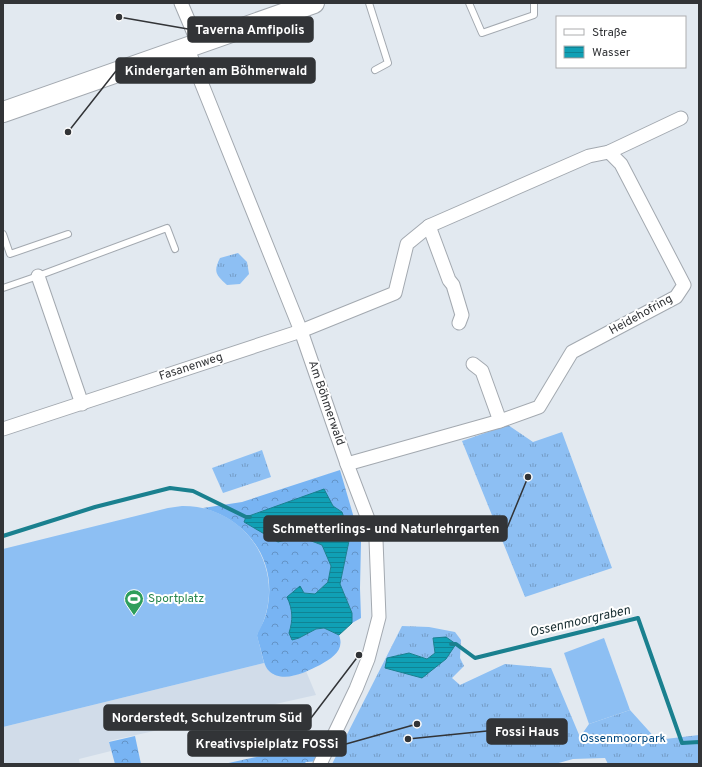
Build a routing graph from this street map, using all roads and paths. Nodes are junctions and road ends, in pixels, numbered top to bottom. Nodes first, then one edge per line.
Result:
1 (181, 3) edge
2 (314, 3) edge
3 (369, 3) edge
4 (469, 3) edge
5 (534, 3) edge
6 (192, 45) junction
7 (375, 70) dead end
8 (3, 112) edge
9 (681, 118) dead end
10 (608, 152) junction
11 (429, 226) junction
12 (3, 234) edge
13 (68, 234) dead end
14 (175, 248) dead end
15 (10, 254) junction
16 (3, 256) edge
17 (38, 276) junction
18 (3, 288) edge
19 (459, 323) dead end
20 (301, 331) junction
21 (473, 364) dead end
22 (82, 404) junction
23 (500, 421) junction
24 (3, 429) edge
25 (347, 464) junction
26 (320, 764) edge

1 - 6 street, Am Böhmerwald
2 - 6 main road
3 - 7 lane
4 - 5 lane
6 - 8 main road
6 - 20 street, Am Böhmerwald
9 - 10 street
10 - 11 street
10 - 23 street, Heidehofring
11 - 19 street
11 - 20 street
12 - 15 lane
13 - 15 lane
14 - 17 lane
15 - 16 lane
17 - 18 lane
17 - 22 street
20 - 22 street, Fasanenweg
20 - 25 street, Am Böhmerwald
21 - 23 street
22 - 24 street, Fasanenweg
23 - 25 street, Heidehofring
25 - 26 street, Am Böhmerwald

